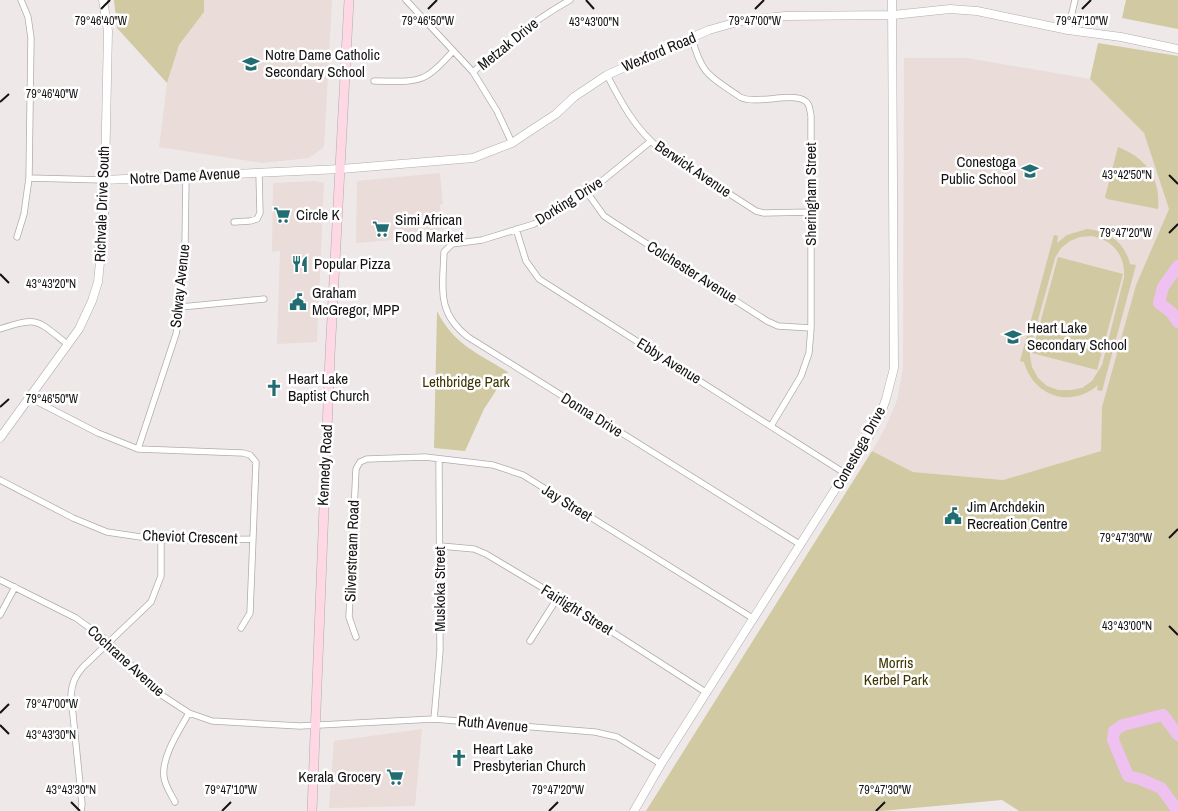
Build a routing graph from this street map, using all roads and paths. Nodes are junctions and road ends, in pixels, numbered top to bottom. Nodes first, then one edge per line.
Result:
1 (21, 0) edge
2 (103, 0) edge
3 (349, 0) edge
4 (406, 0) edge
5 (570, 0) edge
6 (892, 0) edge
7 (1075, 0) edge
8 (893, 15) junction
9 (1068, 30) junction
10 (692, 38) junction
11 (1178, 49) edge
12 (453, 51) junction
13 (473, 72) junction
14 (607, 74) junction
15 (374, 81) dead end
16 (651, 141) junction
17 (512, 143) junction
18 (341, 169) junction
19 (259, 173) junction
20 (186, 176) junction
21 (29, 178) junction
22 (104, 180) junction
23 (586, 191) junction
24 (810, 212) junction
25 (234, 222) dead end
26 (516, 229) junction
27 (17, 237) dead end
28 (447, 247) joint
29 (264, 299) dead end
30 (181, 307) junction
31 (811, 328) junction
32 (0, 329) edge
33 (67, 344) junction
34 (30, 398) junction
35 (771, 426) junction
36 (0, 438) edge
37 (138, 449) junction
38 (439, 459) junction
39 (358, 464) joint
40 (846, 474) junction
41 (0, 480) edge
42 (253, 539) junction
43 (162, 540) junction
44 (800, 545) junction
45 (441, 546) junction
46 (0, 580) edge
47 (15, 587) junction
48 (558, 597) junction
49 (0, 615) edge
50 (754, 619) junction
51 (241, 628) dead end
52 (356, 637) dead end
53 (530, 640) dead end
54 (109, 642) junction
55 (707, 693) junction
56 (189, 712) junction
57 (434, 719) junction
58 (316, 726) junction
59 (661, 764) junction
60 (174, 802) dead end
61 (81, 811) edge
62 (312, 811) edge
63 (634, 811) edge

1 - 21 street
2 - 22 street, Richvale Drive South
3 - 18 main road, Kennedy Road
4 - 12 street
5 - 13 street, Metzak Drive
6 - 8 street, Conestoga Drive
7 - 9 street
8 - 9 street, Wexford Road
8 - 10 street, Wexford Road
8 - 40 street, Conestoga Drive
9 - 11 street, Wexford Road
10 - 14 street, Wexford Road
10 - 24 street, Sheringham Street
12 - 13 street
12 - 15 street
13 - 17 street
14 - 16 street, Berwick Avenue
14 - 17 street, Wexford Road
16 - 23 street, Dorking Drive
16 - 24 street, Berwick Avenue
17 - 18 street, Wexford Road
18 - 19 street, Notre Dame Avenue
18 - 58 main road, Kennedy Road
19 - 20 street, Notre Dame Avenue
19 - 25 street
20 - 22 street, Notre Dame Avenue
20 - 30 street, Solway Avenue
21 - 22 street, Notre Dame Avenue
21 - 27 street
22 - 33 street, Richvale Drive South
23 - 26 street, Dorking Drive
23 - 31 street, Colchester Avenue
24 - 31 street, Sheringham Street
26 - 28 street, Dorking Drive
26 - 35 street, Ebby Avenue
28 - 44 street, Donna Drive
29 - 30 street
30 - 37 street, Solway Avenue
31 - 35 street, Sheringham Street
32 - 33 street
33 - 34 street, Richvale Drive South
34 - 36 street, Richvale Drive South
34 - 37 street, Cheviot Crescent
35 - 40 street, Ebby Avenue
37 - 42 street, Cheviot Crescent
38 - 39 street, Jay Street
38 - 45 street, Muskoka Street
38 - 50 street, Jay Street
39 - 52 street, Silverstream Road
40 - 44 street, Conestoga Drive
41 - 43 street, Cheviot Crescent
42 - 43 street, Cheviot Crescent
42 - 51 street
43 - 54 street
44 - 50 street, Conestoga Drive
45 - 48 street, Fairlight Street
45 - 57 street, Muskoka Street
46 - 47 street, Cochrane Avenue
47 - 49 street
47 - 54 street, Cochrane Avenue
48 - 53 street
48 - 55 street, Fairlight Street
50 - 55 street, Conestoga Drive
54 - 56 street, Cochrane Avenue
54 - 61 street
55 - 59 street, Conestoga Drive
56 - 58 street, Cochrane Avenue
56 - 60 street
57 - 58 street, Ruth Avenue
57 - 59 street, Ruth Avenue
58 - 62 main road, Kennedy Road
59 - 63 street, Conestoga Drive

